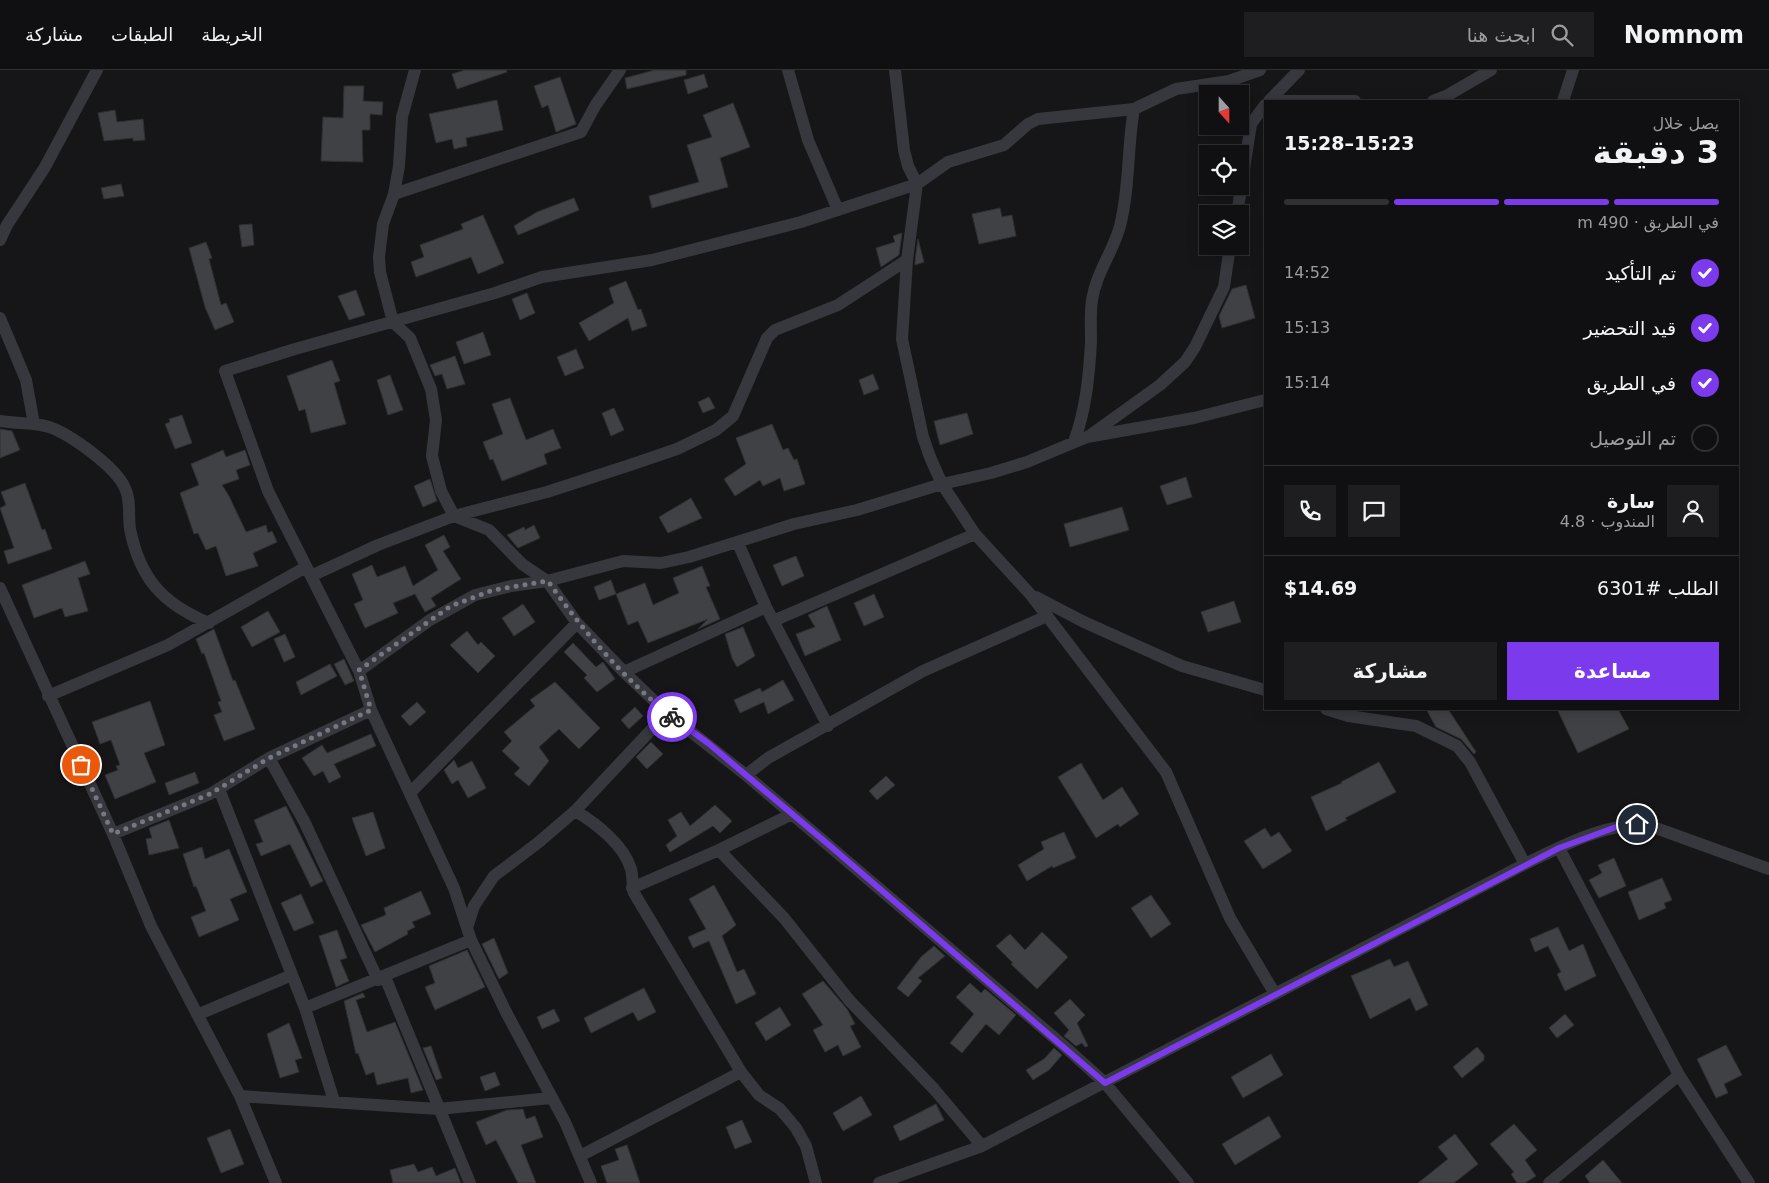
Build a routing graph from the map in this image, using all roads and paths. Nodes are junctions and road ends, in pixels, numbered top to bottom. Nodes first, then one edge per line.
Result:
1 (97, 70) edge
2 (415, 70) edge
3 (620, 70) edge
4 (788, 70) edge
5 (896, 70) edge
6 (1260, 70) edge
7 (1299, 70) edge
8 (1492, 70) edge
9 (1573, 70) edge
10 (1271, 100) edge
11 (1436, 100) edge
12 (1563, 100) edge
13 (1264, 107) edge
14 (1134, 109) junction
15 (917, 184) junction
16 (394, 194) junction
17 (1238, 205) edge
18 (838, 210) junction
19 (0, 240) edge
20 (1229, 255) edge
21 (907, 260) junction
22 (0, 318) edge
23 (393, 322) junction
24 (1264, 400) edge
25 (0, 421) edge
26 (34, 424) junction
27 (1087, 437) junction
28 (1074, 442) junction
29 (942, 484) junction
30 (454, 516) junction
31 (976, 534) junction
32 (738, 543) junction
33 (309, 571) junction
34 (548, 581) junction
35 (0, 588) edge
36 (1031, 595) junction
37 (766, 607) junction
38 (1047, 616) junction
39 (773, 621) junction
40 (209, 623) junction
41 (577, 623) junction
42 (359, 670) junction
43 (624, 672) junction
44 (1264, 690) edge
45 (48, 696) junction
46 (371, 710) junction
47 (1329, 710) edge
48 (667, 713) junction
49 (828, 726) junction
50 (269, 758) junction
51 (746, 775) junction
52 (220, 789) junction
53 (410, 793) junction
54 (575, 811) junction
55 (792, 814) junction
56 (113, 834) junction
57 (1559, 848) junction
58 (719, 850) junction
59 (1525, 864) junction
60 (1769, 869) edge
61 (632, 888) junction
62 (467, 928) junction
63 (472, 940) junction
64 (292, 975) junction
65 (381, 979) junction
66 (1275, 994) junction
67 (305, 1008) junction
68 (199, 1014) junction
69 (741, 1072) junction
70 (1679, 1075) junction
71 (1105, 1083) junction
72 (240, 1096) junction
73 (552, 1098) junction
74 (334, 1101) junction
75 (438, 1109) junction
76 (982, 1146) junction
77 (580, 1156) junction
78 (276, 1183) edge
79 (470, 1183) edge
80 (591, 1183) edge
81 (816, 1183) edge
82 (879, 1183) edge
83 (1188, 1183) edge
84 (1549, 1183) edge
85 (1749, 1183) edge

1 - 19 street
2 - 16 street
3 - 16 street
4 - 18 street
5 - 15 street
6 - 14 street
7 - 10 street
8 - 11 street
9 - 12 street
13 - 17 street
14 - 15 street
14 - 28 street
15 - 18 street
15 - 21 street
16 - 23 street
18 - 23 street
20 - 27 street
21 - 29 street
21 - 30 street
22 - 26 street
23 - 30 street
23 - 33 street
24 - 27 street
25 - 26 street
26 - 40 street
27 - 28 street
28 - 29 street
29 - 31 street
29 - 32 street
30 - 33 street
30 - 34 street
31 - 36 street
31 - 39 street
32 - 34 street
32 - 37 street
33 - 40 street
33 - 42 street
34 - 41 street
34 - 42 street
35 - 45 street
36 - 38 street
36 - 44 street
37 - 39 street
37 - 43 street
38 - 49 street
38 - 66 street
39 - 49 street
40 - 45 street
41 - 43 street
41 - 53 street
42 - 46 street
43 - 48 street
45 - 56 street
46 - 50 street
46 - 53 street
47 - 59 street
48 - 51 street
48 - 54 street
49 - 51 street
50 - 52 street
50 - 65 street
51 - 55 street
52 - 56 street
52 - 64 street
53 - 62 street
54 - 61 street
54 - 62 street
55 - 58 street
55 - 71 street
56 - 68 street
57 - 59 street
57 - 60 street
57 - 70 street
58 - 61 street
58 - 76 street
59 - 66 street
61 - 69 street
62 - 63 street
63 - 65 street
63 - 73 street
64 - 67 street
64 - 68 street
65 - 67 street
65 - 75 street
66 - 71 street
67 - 74 street
68 - 72 street
69 - 77 street
69 - 81 street
70 - 84 street
70 - 85 street
71 - 76 street
71 - 83 street
72 - 74 street
72 - 78 street
73 - 75 street
73 - 77 street
74 - 75 street
75 - 79 street
76 - 82 street
77 - 80 street

